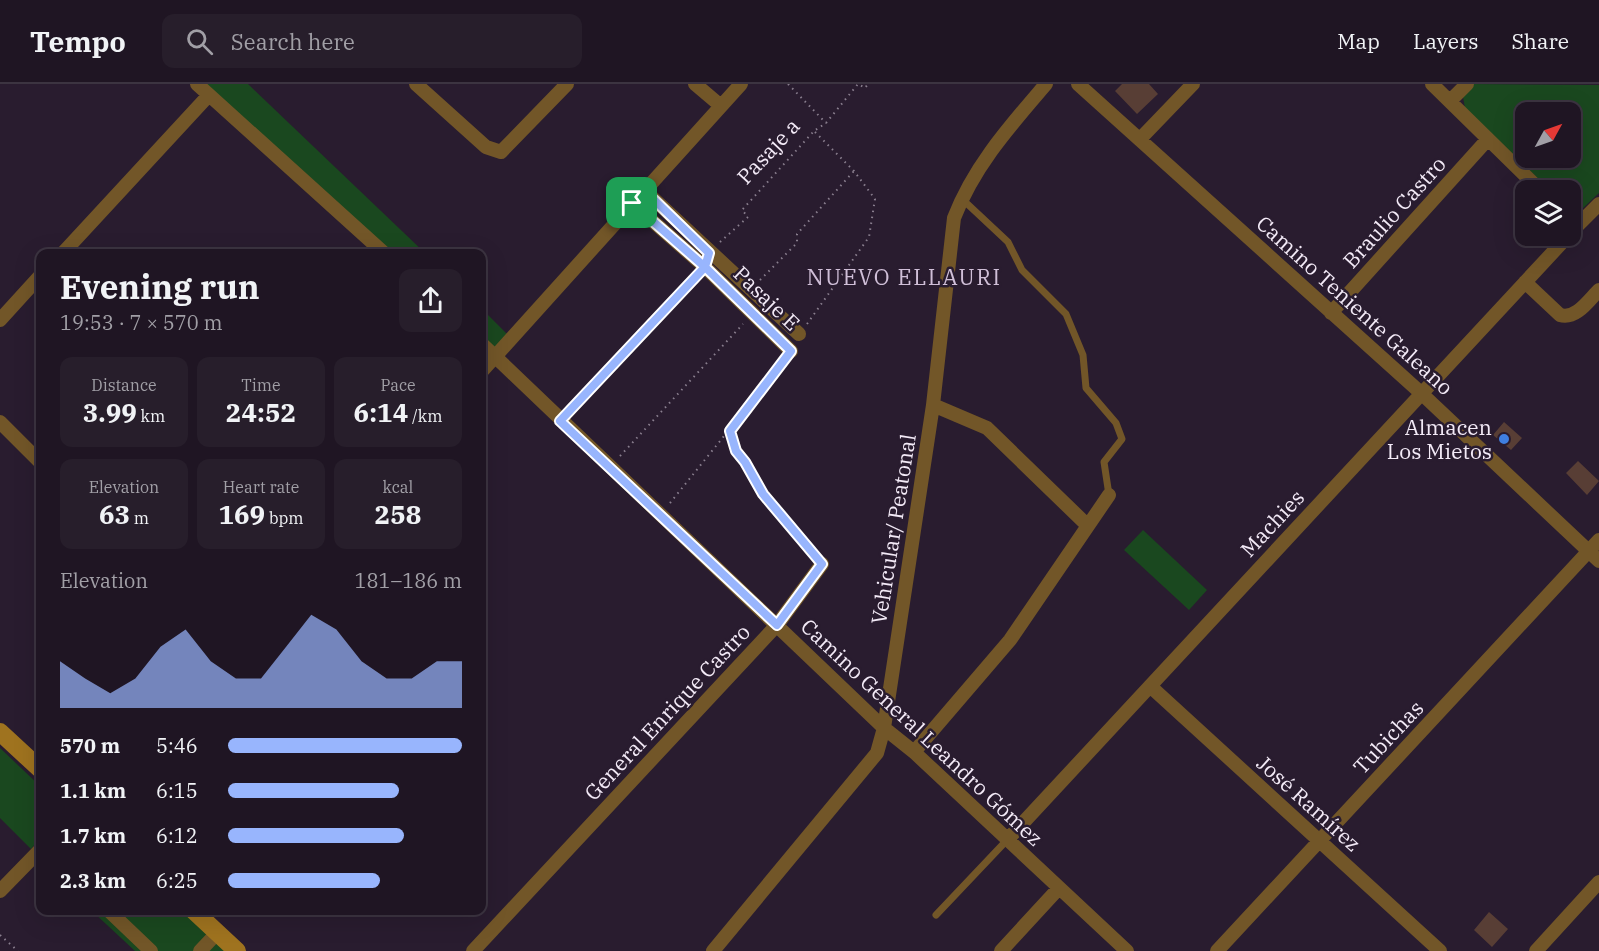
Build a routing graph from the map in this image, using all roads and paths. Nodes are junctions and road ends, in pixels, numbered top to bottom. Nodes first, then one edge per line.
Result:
1 (197, 84) edge
2 (416, 84) edge
3 (567, 84) edge
4 (695, 84) edge
5 (741, 84) edge
6 (788, 84) edge
7 (868, 84) edge
8 (1046, 84) edge
9 (1078, 84) edge
10 (1193, 84) edge
11 (1432, 84) edge
12 (1467, 84) edge
13 (209, 95) junction
14 (1450, 101) junction
15 (721, 106) junction
16 (826, 123) junction
17 (814, 131) junction
18 (1141, 138) junction
19 (1488, 139) junction
20 (854, 171) junction
21 (1530, 180) edge
22 (644, 190) junction
23 (961, 198) junction
24 (632, 203) junction
25 (1599, 204) edge
26 (1581, 220) edge
27 (1556, 246) edge
28 (67, 249) edge
29 (379, 249) edge
30 (709, 253) junction
31 (705, 267) junction
32 (36, 280) edge
33 (1525, 282) junction
34 (748, 287) junction
35 (1599, 290) edge
36 (768, 304) junction
37 (753, 313) junction
38 (1331, 313) junction
39 (0, 320) edge
40 (799, 334) joint
41 (486, 348) edge
42 (791, 351) joint
43 (495, 357) junction
44 (486, 367) edge
45 (1421, 393) junction
46 (933, 405) junction
47 (560, 421) junction
48 (0, 422) edge
49 (730, 431) junction
50 (36, 458) edge
51 (609, 467) junction
52 (1109, 495) joint
53 (659, 516) junction
54 (1087, 525) junction
55 (1599, 540) edge
56 (1594, 556) edge
57 (822, 564) joint
58 (777, 625) junction
59 (1150, 686) junction
60 (884, 728) junction
61 (0, 732) edge
62 (914, 752) junction
63 (36, 765) edge
64 (1008, 839) junction
65 (1320, 841) junction
66 (36, 854) edge
67 (1599, 882) edge
68 (1059, 888) junction
69 (0, 891) edge
70 (113, 915) edge
71 (199, 915) edge
72 (936, 915) dead end
73 (218, 933) junction
74 (0, 935) edge
75 (18, 951) edge
76 (151, 951) edge
77 (200, 951) edge
78 (237, 951) edge
79 (473, 951) edge
80 (713, 951) edge
81 (1001, 951) edge
82 (1127, 951) edge
83 (1217, 951) edge
84 (1440, 951) edge
85 (1536, 951) edge

1 - 13 street
2 - 3 street
4 - 15 street
5 - 15 street
6 - 16 path
7 - 16 path, Pasaje a
8 - 23 street, Vehicular/ Peatonal
9 - 18 street, Camino Teniente Galeano
10 - 18 street
11 - 14 street
12 - 14 street
13 - 28 street
13 - 29 street
14 - 19 street
15 - 22 street
16 - 17 path, Pasaje a
17 - 20 path
17 - 30 path, Pasaje a
18 - 38 street, Camino Teniente Galeano
19 - 21 street
19 - 38 street, Braulio Castro
20 - 34 path
20 - 40 path
22 - 24 street
22 - 30 street, Pasaje E
23 - 46 street, Vehicular/ Peatonal
23 - 52 lane
24 - 31 street, Pasaje E
24 - 43 street
25 - 26 street, Machies
27 - 33 street, Machies
30 - 31 street
30 - 34 street, Pasaje E
31 - 37 street, Pasaje E
31 - 47 path
32 - 39 street
33 - 35 street
33 - 45 street, Machies
34 - 36 street, Pasaje E
36 - 37 street
36 - 40 street, Pasaje E
37 - 42 street, Pasaje E
37 - 51 path
38 - 45 street, Camino Teniente Galeano
41 - 43 street, Camino General Leandro Gómez
42 - 49 path
43 - 44 street
43 - 47 street, Camino General Leandro Gómez
45 - 56 street, Camino Teniente Galeano
45 - 59 street, Machies
46 - 54 street
46 - 60 street, Vehicular/ Peatonal
47 - 51 street, Camino General Leandro Gómez
48 - 50 street
49 - 53 path
49 - 57 path
51 - 53 street, Camino General Leandro Gómez
52 - 54 street
53 - 58 street, Camino General Leandro Gómez
54 - 62 street
55 - 56 street, Tubichas
56 - 65 street, Tubichas
57 - 58 street, General Enrique Castro
58 - 60 street, Camino General Leandro Gómez
58 - 79 street, General Enrique Castro
59 - 64 street, Machies
59 - 65 street, José Ramírez
60 - 62 street, Camino General Leandro Gómez
60 - 80 street, Vehicular/ Peatonal
61 - 63 street
62 - 64 street, Camino General Leandro Gómez
64 - 68 street, Camino General Leandro Gómez
64 - 72 lane
65 - 83 street, Tubichas
65 - 84 street, José Ramírez
66 - 69 street
67 - 85 street
68 - 81 street
68 - 82 street, Camino General Leandro Gómez
70 - 76 street
71 - 73 street
73 - 77 street
73 - 78 street
74 - 75 path

